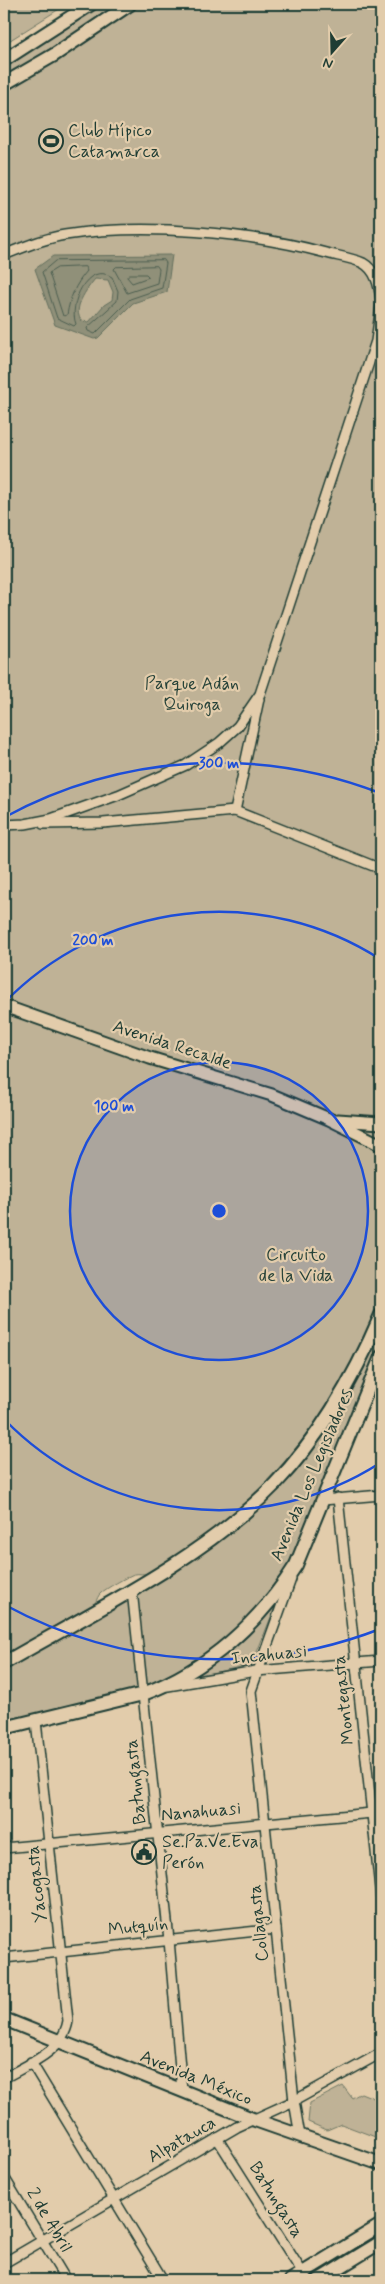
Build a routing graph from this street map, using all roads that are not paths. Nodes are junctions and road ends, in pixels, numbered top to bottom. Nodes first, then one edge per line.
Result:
1 (91, 4) edge
2 (130, 4) edge
3 (4, 60) edge
4 (4, 84) edge
5 (4, 255) edge
6 (381, 299) edge
7 (381, 306) edge
8 (260, 694) junction
9 (234, 811) junction
10 (25, 824) junction
11 (4, 825) edge
12 (381, 869) edge
13 (4, 1006) edge
14 (329, 1118) junction
15 (381, 1123) edge
16 (381, 1145) edge
17 (381, 1316) edge
18 (381, 1357) edge
19 (381, 1495) edge
20 (338, 1498) junction
21 (323, 1500) junction
22 (296, 1565) junction
23 (132, 1590) junction
24 (381, 1661) edge
25 (4, 1663) edge
26 (356, 1663) junction
27 (256, 1671) junction
28 (162, 1688) junction
29 (143, 1694) junction
30 (36, 1721) junction
31 (4, 1728) edge
32 (372, 1813) junction
33 (264, 1823) junction
34 (378, 1828) edge
35 (158, 1833) junction
36 (49, 1843) junction
37 (4, 1848) edge
38 (381, 1898) edge
39 (276, 1929) junction
40 (169, 1940) junction
41 (61, 1952) junction
42 (4, 1958) edge
43 (4, 2019) edge
44 (60, 2042) junction
45 (381, 2053) edge
46 (31, 2062) junction
47 (4, 2078) edge
48 (182, 2091) junction
49 (294, 2101) junction
50 (255, 2120) junction
51 (300, 2136) junction
52 (217, 2138) junction
53 (380, 2165) edge
54 (4, 2177) edge
55 (114, 2198) junction
56 (381, 2225) edge
57 (42, 2240) junction
58 (381, 2242) edge
59 (4, 2264) edge
60 (305, 2277) edge
61 (66, 2280) edge
62 (163, 2280) edge
63 (291, 2280) edge
64 (319, 2280) edge

1 - 3 main road
2 - 4 main road
5 - 6 street
7 - 8 street
8 - 9 street
8 - 10 street
9 - 10 street
9 - 12 street
10 - 11 street
13 - 14 street, Avenida Recalde
14 - 15 street, Avenida Recalde
14 - 16 street, Avenida Recalde
17 - 23 main road, Avenida Los Legisladores
18 - 21 main road, Avenida Los Legisladores
19 - 20 street
20 - 21 street
20 - 26 street, Montegasta
21 - 22 main road, Avenida Los Legisladores
22 - 27 street, Collagasta
22 - 28 main road, Avenida Los Legisladores
23 - 25 main road, Avenida Los Legisladores
23 - 29 street, Batungasta
24 - 26 street, Incahuasi
26 - 27 street, Incahuasi
26 - 32 street, Montegasta
27 - 28 street, Incahuasi
27 - 33 street, Collagasta
28 - 29 main road, Avenida Los Legisladores
29 - 30 main road, Avenida Los Legisladores
29 - 35 street, Batungasta
30 - 31 main road, Avenida Los Legisladores
30 - 36 street, Yacogasta
32 - 33 street, Nanahuasi
32 - 34 street, Montegasta
33 - 35 street, Nanahuasi
33 - 39 street, Collagasta
34 - 38 street, Montegasta
35 - 36 street, Nanahuasi
35 - 40 street, Batungasta
36 - 37 street, Nanahuasi
36 - 41 street, Yacogasta
39 - 40 street, Mutquín
39 - 49 street, Collagasta
40 - 41 street, Mutquín
40 - 48 street, Batungasta
41 - 42 street, Mutquín
41 - 44 street, Yacogasta
43 - 44 main road, Avenida México
44 - 46 street
44 - 48 main road, Avenida México
45 - 49 street, Alpatauca
46 - 47 street
46 - 55 street
48 - 50 main road, Avenida México
49 - 50 street, Alpatauca
49 - 51 street, Collagasta
50 - 51 main road, Avenida México
50 - 52 street, Alpatauca
51 - 53 main road, Avenida México
52 - 55 street, Alpatauca
52 - 60 street, Batungasta
54 - 57 street, 2 de Abril
55 - 57 street, Alpatauca
55 - 62 street
56 - 60 main road
57 - 59 street, Alpatauca
57 - 61 street, 2 de Abril
58 - 64 main road
60 - 63 main road

